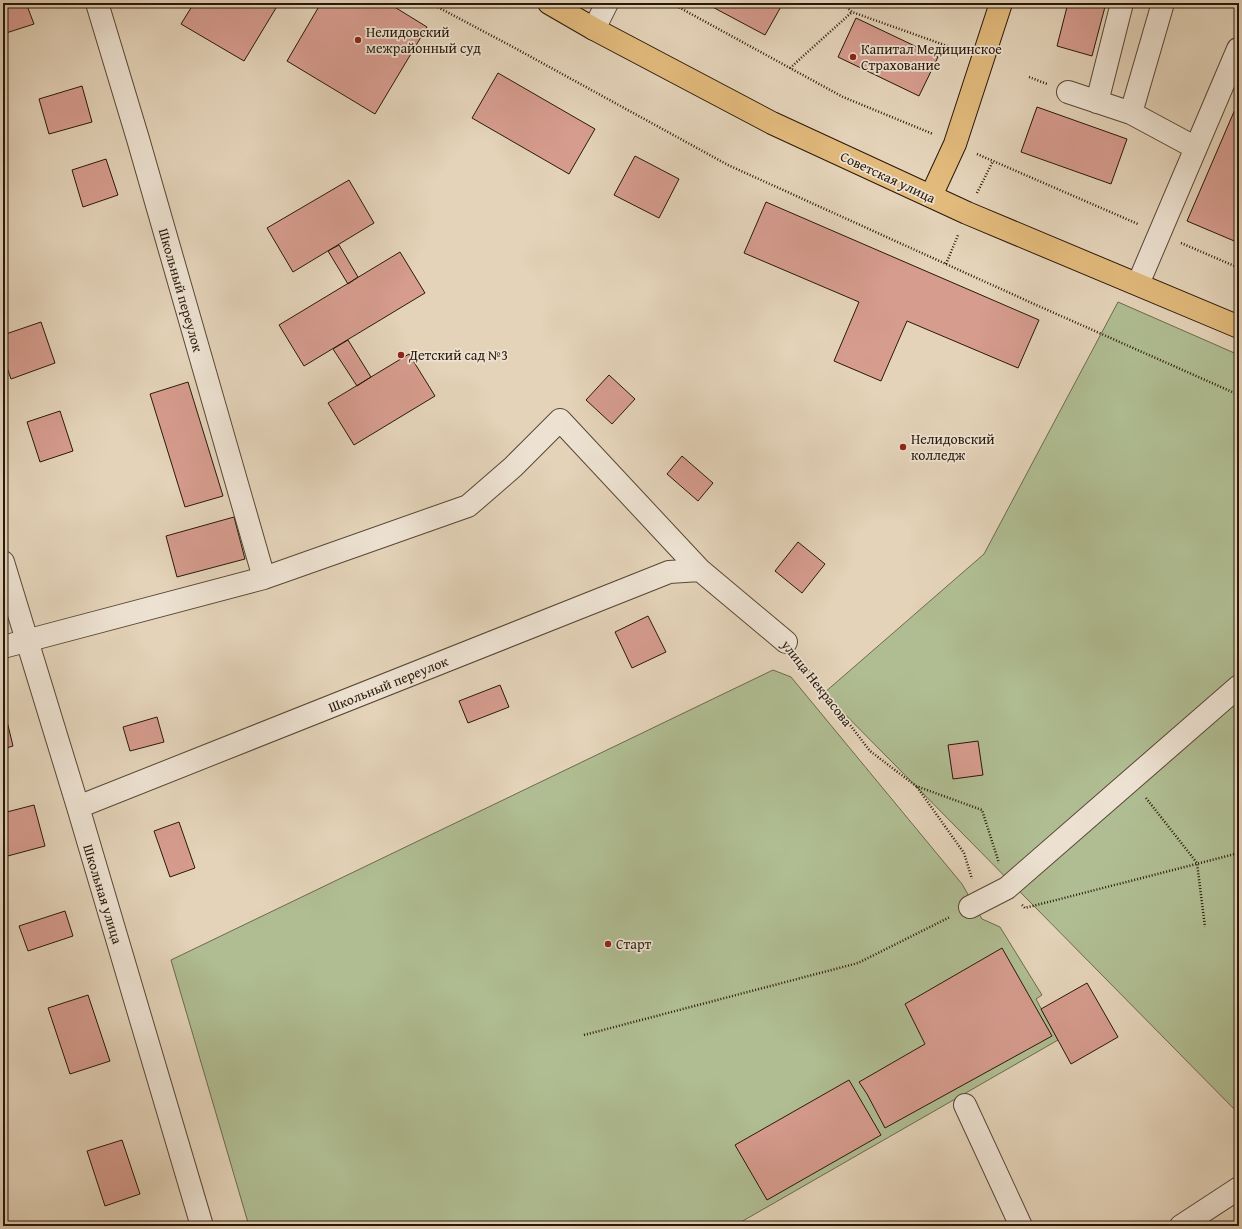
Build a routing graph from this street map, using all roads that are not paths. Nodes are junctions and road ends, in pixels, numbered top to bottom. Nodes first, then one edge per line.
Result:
1 (97, 3) edge
2 (549, 3) edge
3 (607, 3) edge
4 (1001, 3) edge
5 (1122, 3) edge
6 (1163, 3) edge
7 (594, 29) junction
8 (1239, 50) edge
9 (1068, 92) dead end
10 (1097, 102) junction
11 (1131, 113) junction
12 (1196, 148) junction
13 (931, 196) junction
14 (1138, 284) junction
15 (1239, 327) edge
16 (3, 562) edge
17 (700, 570) junction
18 (264, 578) junction
19 (26, 640) junction
20 (786, 642) road end
21 (3, 647) edge
22 (1239, 686) edge
23 (78, 807) junction
24 (975, 905) road end
25 (965, 1105) dead end
26 (1239, 1188) edge
27 (202, 1226) edge
28 (1021, 1226) edge
29 (1181, 1226) edge

1 - 18 street, Школьный переулок
2 - 7 main road, Советская улица
3 - 7 street
4 - 13 main road
5 - 10 street
6 - 11 street
7 - 13 main road, Советская улица
8 - 12 street
9 - 10 street
10 - 11 street
11 - 12 street
12 - 14 street
13 - 14 main road, Советская улица
14 - 15 main road, Советская улица
16 - 19 street, Школьная улица
17 - 18 street, улица Некрасова
17 - 20 street, улица Некрасова
17 - 23 street, Школьный переулок
18 - 19 street
19 - 21 street
19 - 23 street, Школьная улица
22 - 24 street
23 - 27 street, Школьная улица
25 - 28 street
26 - 29 street

